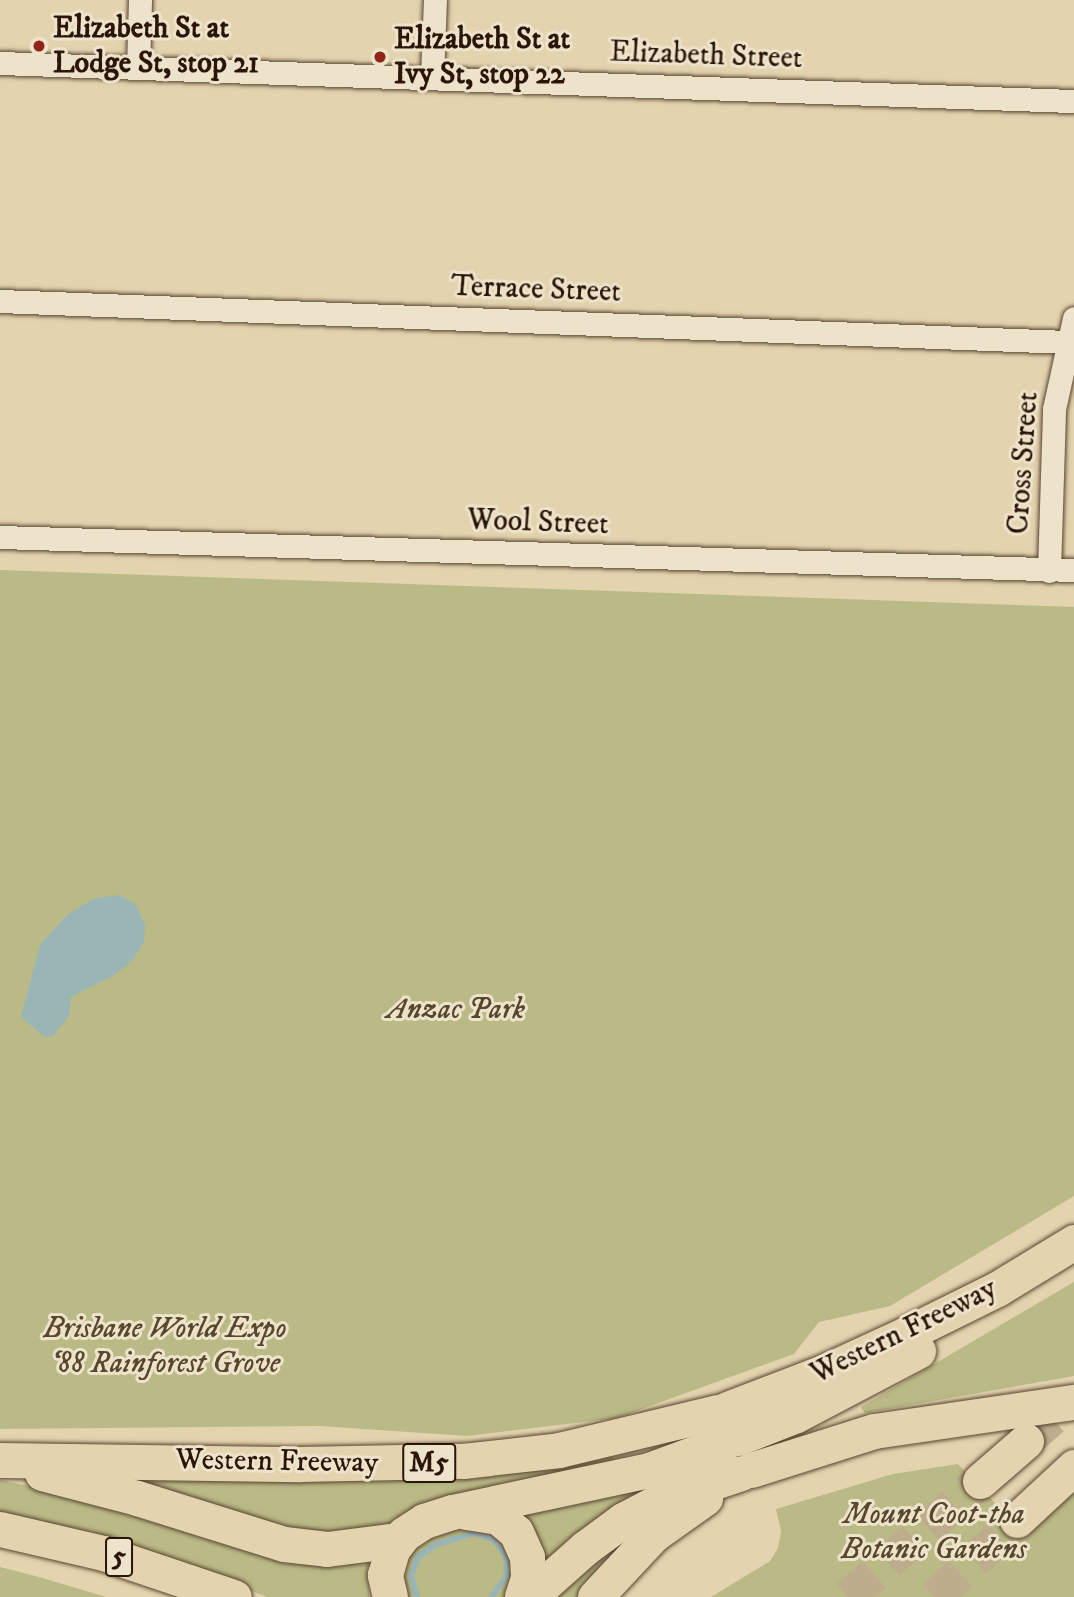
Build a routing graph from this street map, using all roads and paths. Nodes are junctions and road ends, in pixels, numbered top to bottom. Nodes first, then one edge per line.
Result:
1 (141, 0) edge
2 (435, 0) edge
3 (0, 63) edge
4 (138, 68) junction
5 (432, 77) junction
6 (1074, 101) edge
7 (0, 301) edge
8 (1074, 318) edge
9 (1069, 342) junction
10 (0, 537) edge
11 (1074, 570) edge
12 (1049, 571) junction
13 (1074, 1242) edge
14 (1074, 1402) edge
15 (1026, 1440) tunnel mouth
16 (735, 1445) junction
17 (0, 1460) edge
18 (1074, 1467) edge
19 (980, 1481) tunnel mouth
20 (441, 1514) junction
21 (1017, 1520) tunnel mouth
22 (0, 1530) edge
23 (398, 1541) junction
24 (234, 1597) edge
25 (390, 1597) edge
26 (522, 1597) edge
27 (530, 1597) edge
28 (594, 1597) edge

1 - 4 street
2 - 5 street
3 - 4 street, Elizabeth Street
4 - 5 street, Elizabeth Street
5 - 6 street, Elizabeth Street
7 - 9 street, Terrace Street
8 - 9 street, Cross Street
9 - 12 street, Cross Street
10 - 12 street, Wool Street
11 - 12 street, Wool Street
13 - 16 highway, Western Freeway
14 - 16 highway, Western Freeway / M5
15 - 19 highway
16 - 17 highway, Western Freeway / M5
16 - 20 highway
16 - 27 highway, Western Freeway / M5
16 - 28 highway
17 - 23 highway
18 - 21 highway
20 - 23 highway
20 - 26 highway
22 - 24 highway, 5
23 - 25 highway

